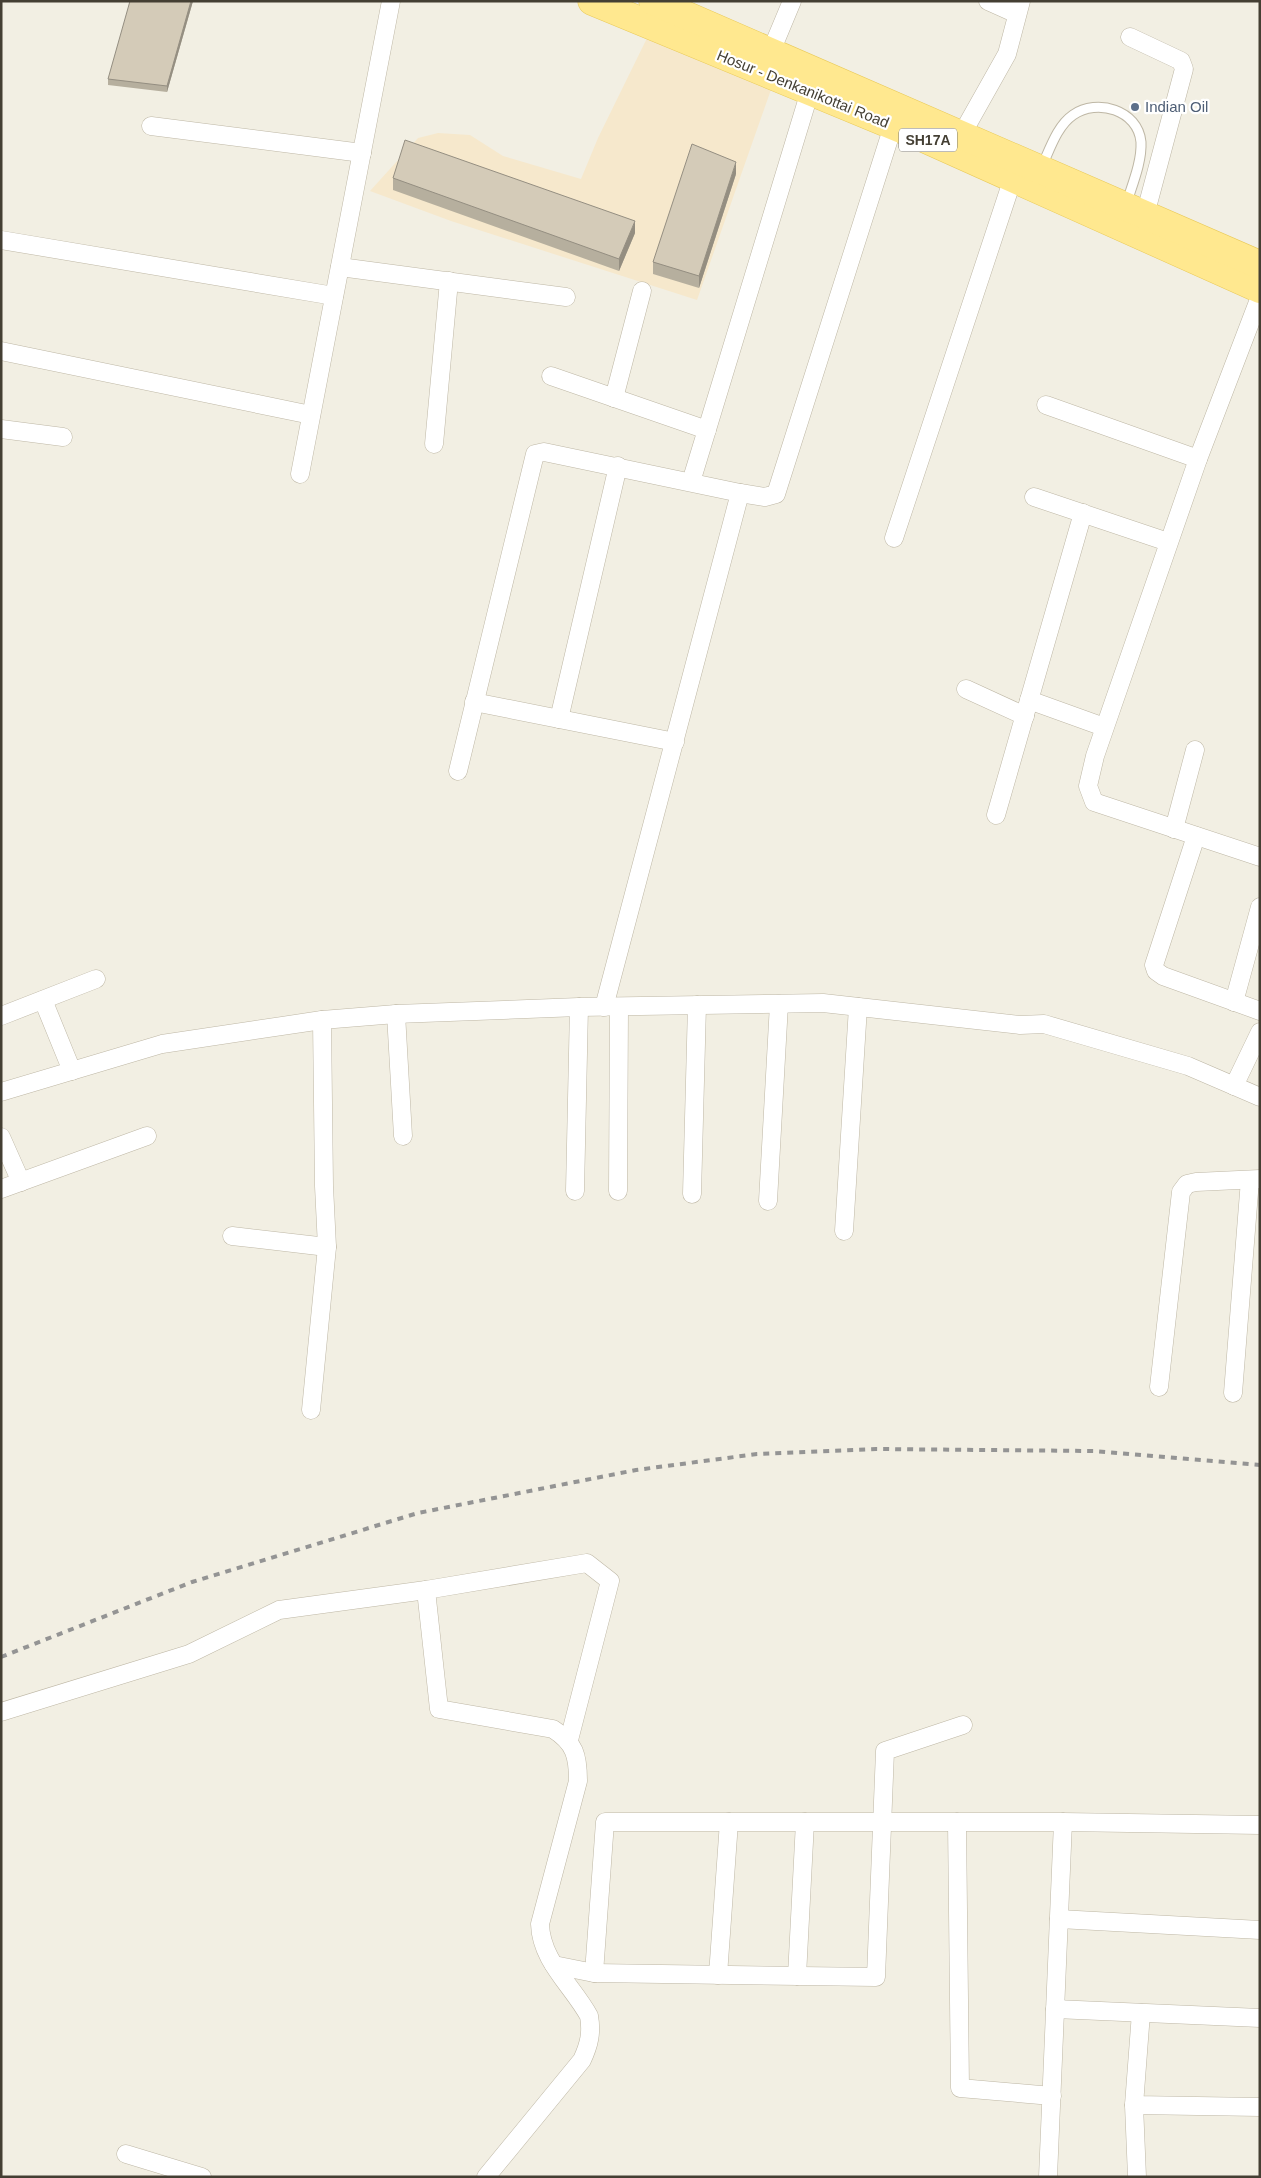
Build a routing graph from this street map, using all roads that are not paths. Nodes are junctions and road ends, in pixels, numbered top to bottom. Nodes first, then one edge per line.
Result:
1 (391, 1) edge
2 (592, 1) edge
3 (653, 1) edge
4 (792, 1) edge
5 (988, 1) edge
6 (1019, 8) edge
7 (1130, 37) dead end
8 (767, 62) junction
9 (810, 92) junction
10 (151, 126) dead end
11 (893, 126) junction
12 (962, 134) junction
13 (362, 153) junction
14 (1041, 169) junction
15 (1013, 178) junction
16 (1130, 216) junction
17 (1, 240) edge
18 (1260, 265) edge
19 (340, 267) junction
20 (449, 281) junction
21 (1260, 289) edge
22 (642, 291) dead end
23 (334, 296) junction
24 (566, 297) dead end
25 (1260, 297) edge
26 (1, 351) edge
27 (551, 376) dead end
28 (614, 398) junction
29 (1046, 405) dead end
30 (311, 415) junction
31 (1, 429) edge
32 (707, 430) junction
33 (63, 436) dead end
34 (434, 444) dead end
35 (1198, 459) junction
36 (618, 466) junction
37 (300, 474) dead end
38 (691, 482) junction
39 (740, 493) junction
40 (1034, 497) dead end
41 (1083, 513) junction
42 (894, 538) dead end
43 (1168, 542) junction
44 (966, 689) dead end
45 (474, 702) junction
46 (1027, 708) junction
47 (559, 719) junction
48 (1104, 727) junction
49 (674, 742) junction
50 (1195, 750) dead end
51 (458, 771) dead end
52 (996, 815) dead end
53 (1174, 829) junction
54 (1196, 836) junction
55 (1260, 857) edge
56 (1260, 907) edge
57 (96, 979) dead end
58 (43, 1000) junction
59 (1234, 1002) junction
60 (779, 1004) junction
61 (697, 1005) junction
62 (579, 1007) junction
63 (611, 1007) junction
64 (858, 1007) junction
65 (1260, 1011) edge
66 (396, 1014) junction
67 (1, 1016) edge
68 (322, 1020) junction
69 (1260, 1032) edge
70 (72, 1071) junction
71 (1234, 1086) junction
72 (1, 1092) edge
73 (1260, 1097) edge
74 (147, 1136) dead end
75 (403, 1136) dead end
76 (1, 1137) edge
77 (1255, 1179) edge
78 (21, 1182) junction
79 (1, 1189) edge
80 (575, 1191) dead end
81 (618, 1191) dead end
82 (692, 1194) dead end
83 (768, 1201) dead end
84 (844, 1231) dead end
85 (232, 1236) dead end
86 (327, 1247) junction
87 (1159, 1387) dead end
88 (1233, 1393) dead end
89 (311, 1410) dead end
90 (426, 1590) junction
91 (1, 1712) edge
92 (963, 1725) dead end
93 (569, 1740) junction
94 (729, 1822) junction
95 (805, 1822) junction
96 (884, 1822) junction
97 (957, 1822) junction
98 (1063, 1822) junction
99 (1260, 1825) edge
100 (1059, 1919) junction
101 (1260, 1930) edge
102 (554, 1965) junction
103 (594, 1974) junction
104 (718, 1975) junction
105 (797, 1976) junction
106 (1055, 2009) junction
107 (1142, 2012) junction
108 (1260, 2018) edge
109 (1052, 2096) junction
110 (1134, 2105) junction
111 (1260, 2107) edge
112 (126, 2154) dead end
113 (202, 2177) edge
114 (486, 2177) edge
115 (1048, 2177) edge
116 (1137, 2177) edge

1 - 13 street
2 - 8 main road, Hosur - Denkanikottai Road / SH17A
3 - 8 main road, Hosur - Denkanikottai Road / SH17A
4 - 8 street
5 - 6 street
6 - 12 street
7 - 16 street
8 - 9 main road, Hosur - Denkanikottai Road / SH17A
8 - 12 main road, Hosur - Denkanikottai Road / SH17A
9 - 11 main road, Hosur - Denkanikottai Road / SH17A
9 - 32 street
10 - 13 street
11 - 15 main road, Hosur - Denkanikottai Road / SH17A
11 - 39 street
12 - 14 main road, Hosur - Denkanikottai Road / SH17A
13 - 19 street
14 - 16 main road, Hosur - Denkanikottai Road / SH17A
14 - 16 lane
15 - 16 main road, Hosur - Denkanikottai Road / SH17A
15 - 42 street
16 - 18 main road, Hosur - Denkanikottai Road / SH17A
16 - 21 main road, Hosur - Denkanikottai Road / SH17A
17 - 23 street
19 - 20 street
19 - 23 street
20 - 24 street
20 - 34 street
22 - 28 street
23 - 30 street
25 - 35 street
26 - 30 street
27 - 28 street
28 - 32 street
29 - 35 street
30 - 37 street
31 - 33 street
32 - 38 street
35 - 43 street
36 - 38 street
36 - 45 street
36 - 47 street
38 - 39 street
39 - 49 street
40 - 41 street
41 - 43 street
41 - 46 street
43 - 48 street
44 - 46 street
45 - 47 street
45 - 51 street
46 - 48 street
46 - 52 street
47 - 49 street
48 - 53 street
49 - 63 street
50 - 53 street
53 - 54 street
54 - 55 street
54 - 59 street
56 - 59 street
57 - 58 street
58 - 67 street
58 - 70 street
59 - 65 street
60 - 61 street
60 - 64 street
60 - 83 street
61 - 63 street
61 - 82 street
62 - 63 street
62 - 66 street
62 - 80 street
63 - 81 street
64 - 71 street
64 - 84 street
66 - 68 street
66 - 75 street
68 - 70 street
68 - 86 street
69 - 71 street
70 - 72 street
71 - 73 street
74 - 78 street
76 - 78 street
77 - 87 street
77 - 88 street
78 - 79 street
85 - 86 street
86 - 89 street
90 - 91 street
90 - 93 street
90 - 93 street
92 - 96 street
93 - 102 street
94 - 95 street
94 - 103 street
94 - 104 street
95 - 96 street
95 - 105 street
96 - 97 street
96 - 105 street
97 - 98 street
97 - 109 street
98 - 99 street
98 - 100 street
100 - 101 street
100 - 106 street
102 - 103 street
102 - 114 street
103 - 104 street
104 - 105 street
106 - 107 street
106 - 109 street
107 - 108 street
107 - 110 street
109 - 115 street
110 - 111 street
110 - 116 street
112 - 113 street

